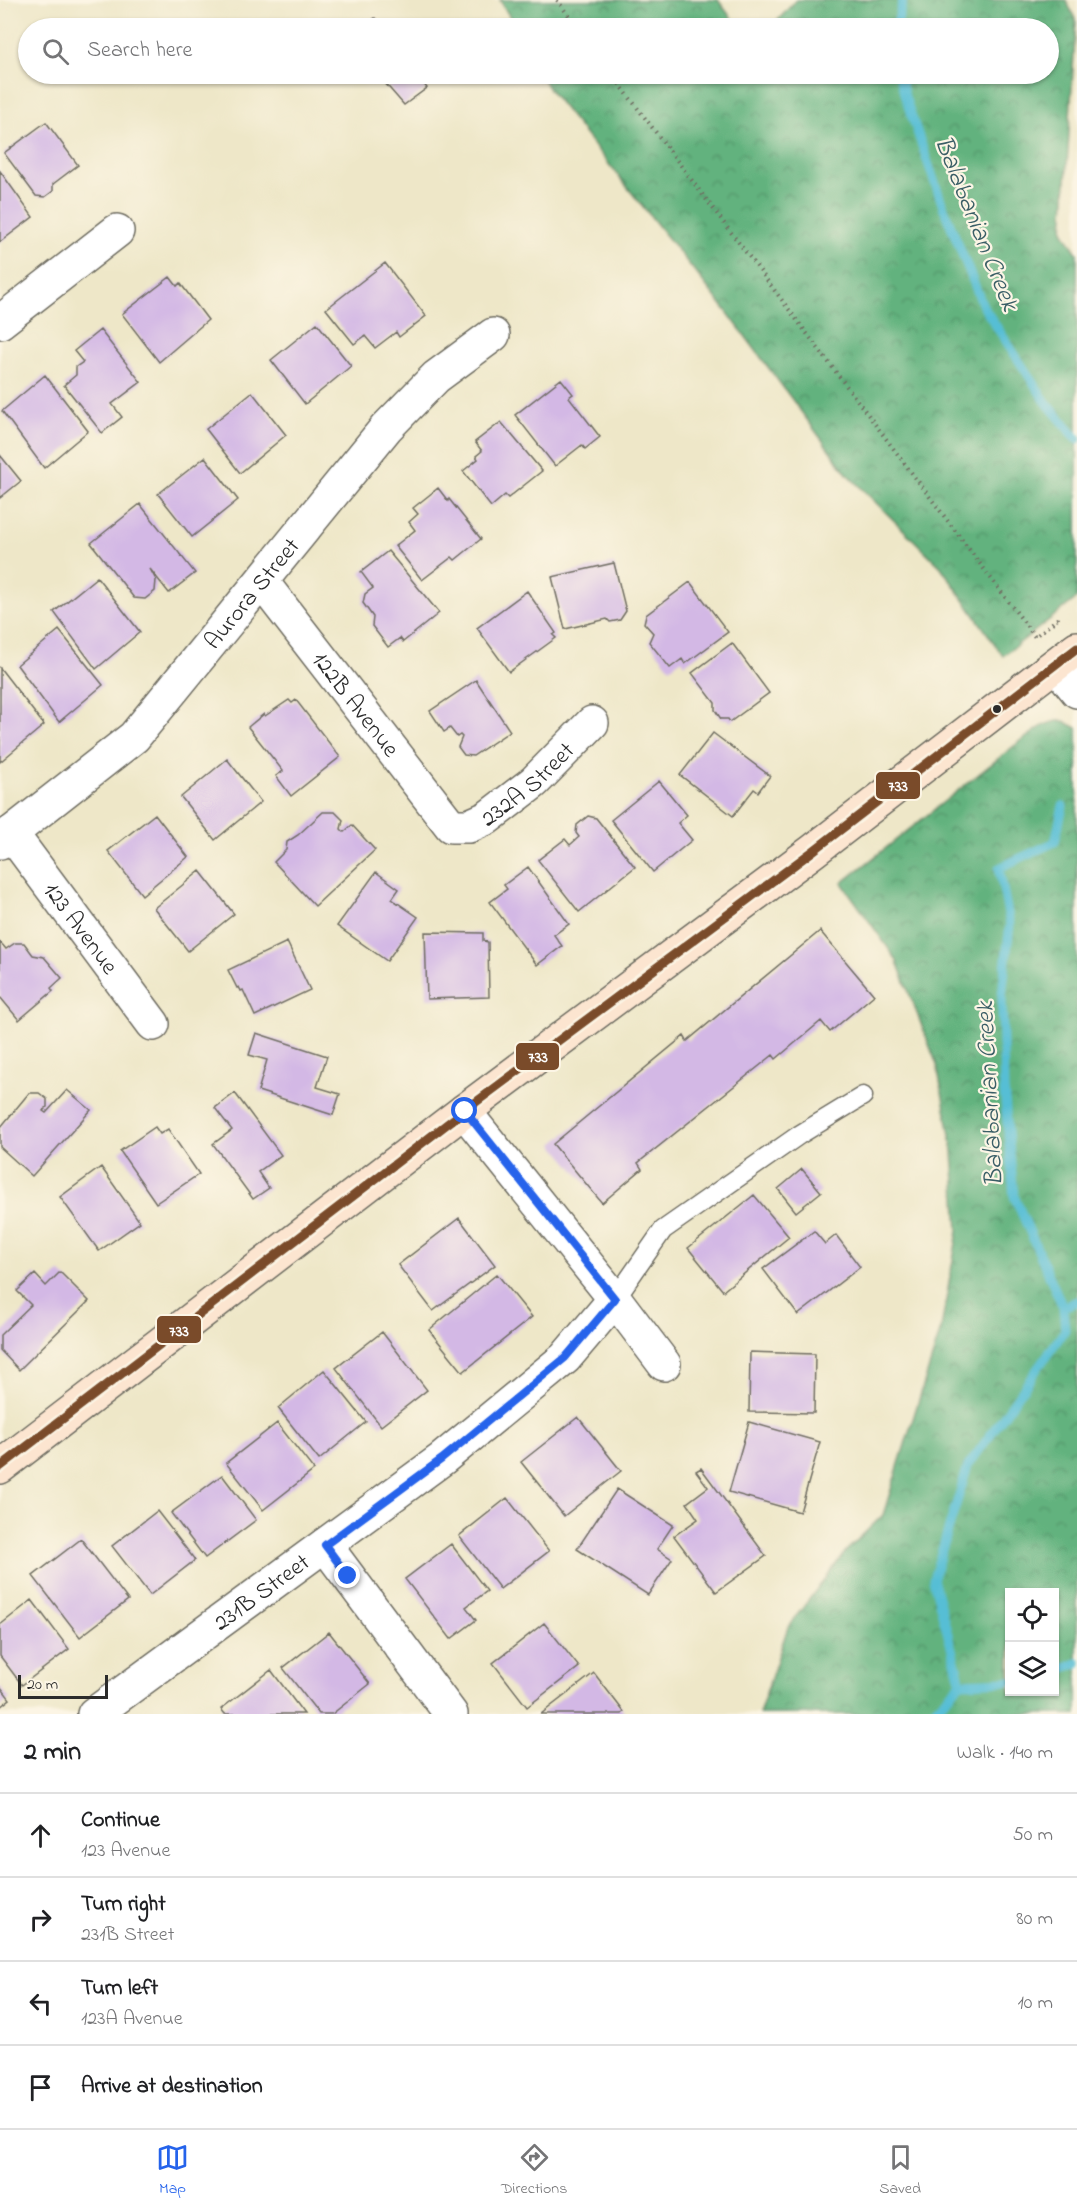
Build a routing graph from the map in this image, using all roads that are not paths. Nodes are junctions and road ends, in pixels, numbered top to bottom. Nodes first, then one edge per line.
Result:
1 (117, 231) dead end
2 (0, 322) edge
3 (493, 334) dead end
4 (262, 582) junction
5 (1064, 645) edge
6 (1077, 691) edge
7 (592, 723) dead end
8 (451, 826) joint
9 (5, 837) edge
10 (153, 1024) dead end
11 (863, 1096) dead end
12 (465, 1111) junction
13 (615, 1299) junction
14 (664, 1364) dead end
15 (0, 1467) edge
16 (325, 1545) junction
17 (94, 1714) edge
18 (451, 1714) edge

1 - 2 street
3 - 4 street, Aurora Street
4 - 8 street, 122B Avenue
4 - 9 street, Aurora Street
5 - 6 street
5 - 12 main road
7 - 8 street, 232A Street
9 - 10 street, 123 Avenue
11 - 13 lane
12 - 13 street
12 - 15 main road
13 - 14 street
13 - 16 street, 231B Street
16 - 17 street, 231B Street
16 - 18 street

